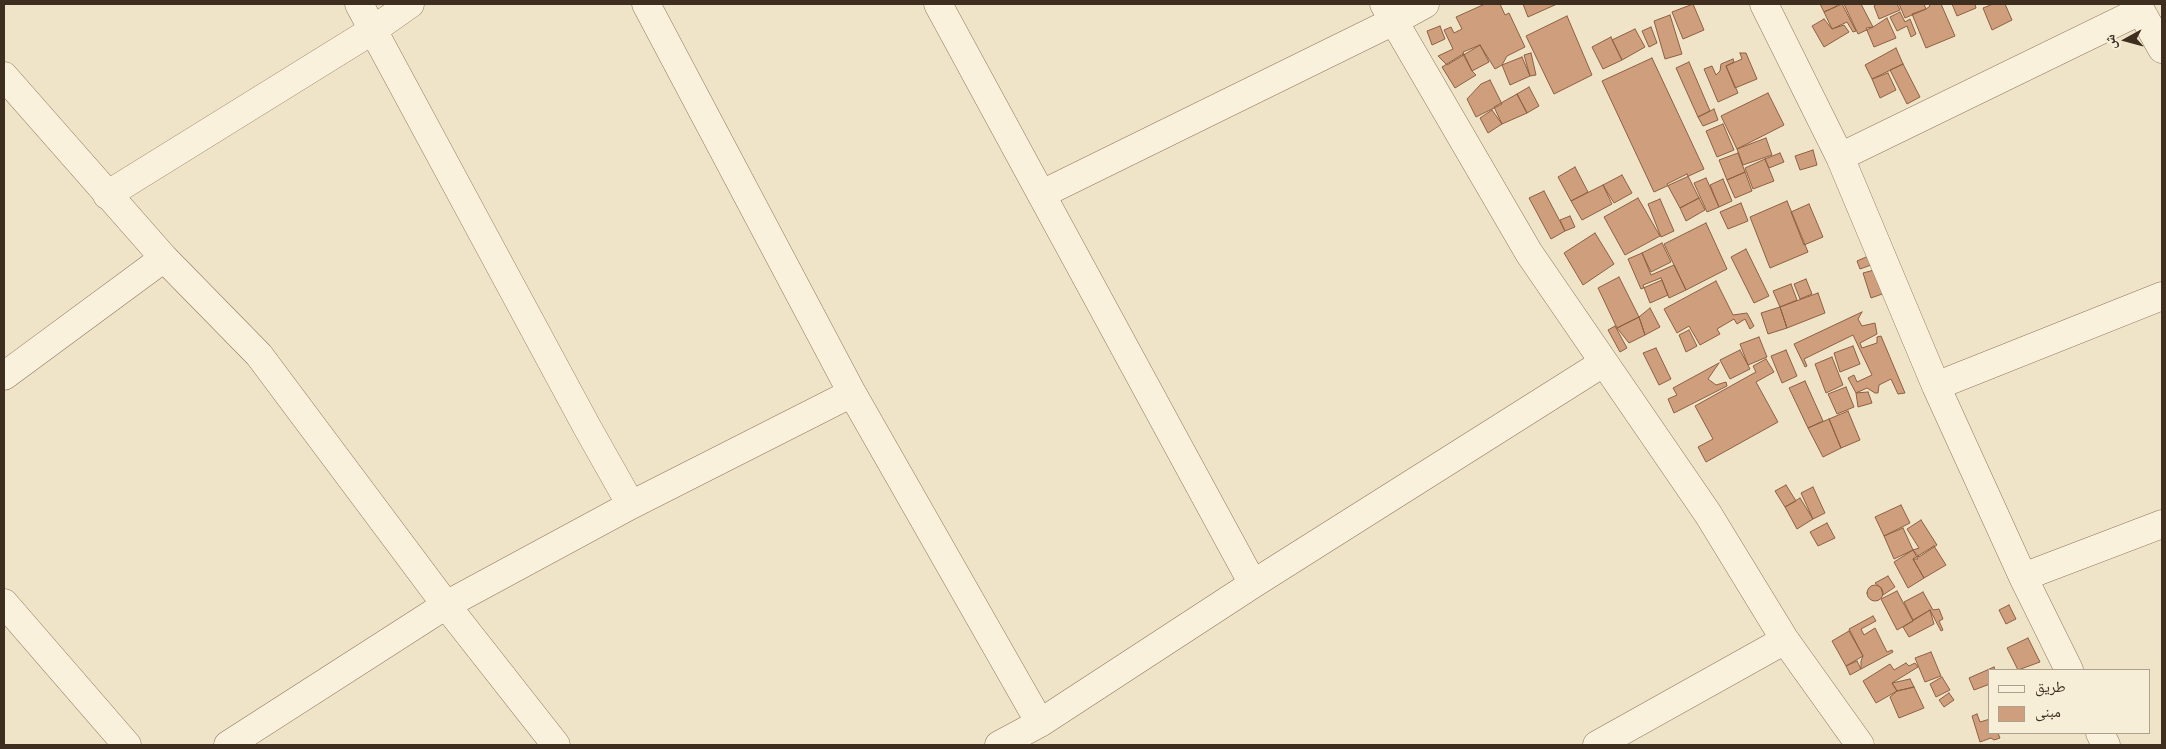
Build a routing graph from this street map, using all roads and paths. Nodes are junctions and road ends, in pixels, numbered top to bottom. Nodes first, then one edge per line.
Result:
1 (359, 4) edge
2 (410, 4) edge
3 (646, 4) edge
4 (938, 4) edge
5 (1425, 4) edge
6 (1764, 4) edge
7 (2138, 7) edge
8 (1389, 12) edge
9 (373, 30) junction
10 (2162, 49) edge
11 (4, 76) edge
12 (1840, 158) junction
13 (1042, 194) junction
14 (107, 195) junction
15 (164, 258) junction
16 (2162, 296) edge
17 (1603, 363) junction
18 (4, 376) edge
19 (1936, 386) junction
20 (852, 393) junction
21 (631, 505) junction
22 (2162, 524) edge
23 (2023, 577) junction
24 (1254, 584) junction
25 (4, 603) edge
26 (446, 605) junction
27 (1784, 640) junction
28 (2069, 669) edge
29 (1040, 723) junction
30 (127, 745) edge
31 (228, 745) edge
32 (556, 745) edge
33 (999, 745) edge
34 (1597, 745) edge
35 (1860, 745) edge

1 - 9 street
2 - 9 street
3 - 20 street
4 - 13 street
5 - 8 street
6 - 12 street
7 - 10 street
7 - 12 street
8 - 13 street
8 - 17 street
9 - 14 street
9 - 21 street
11 - 14 street
12 - 19 street
13 - 24 street
14 - 15 street
15 - 18 street
15 - 26 street
16 - 19 street
17 - 24 street
17 - 27 street
19 - 23 street
20 - 21 street
20 - 29 street
21 - 26 street
22 - 23 street
23 - 28 street
24 - 29 street
25 - 30 street
26 - 31 street
26 - 32 street
27 - 34 street
27 - 35 street
29 - 33 street

